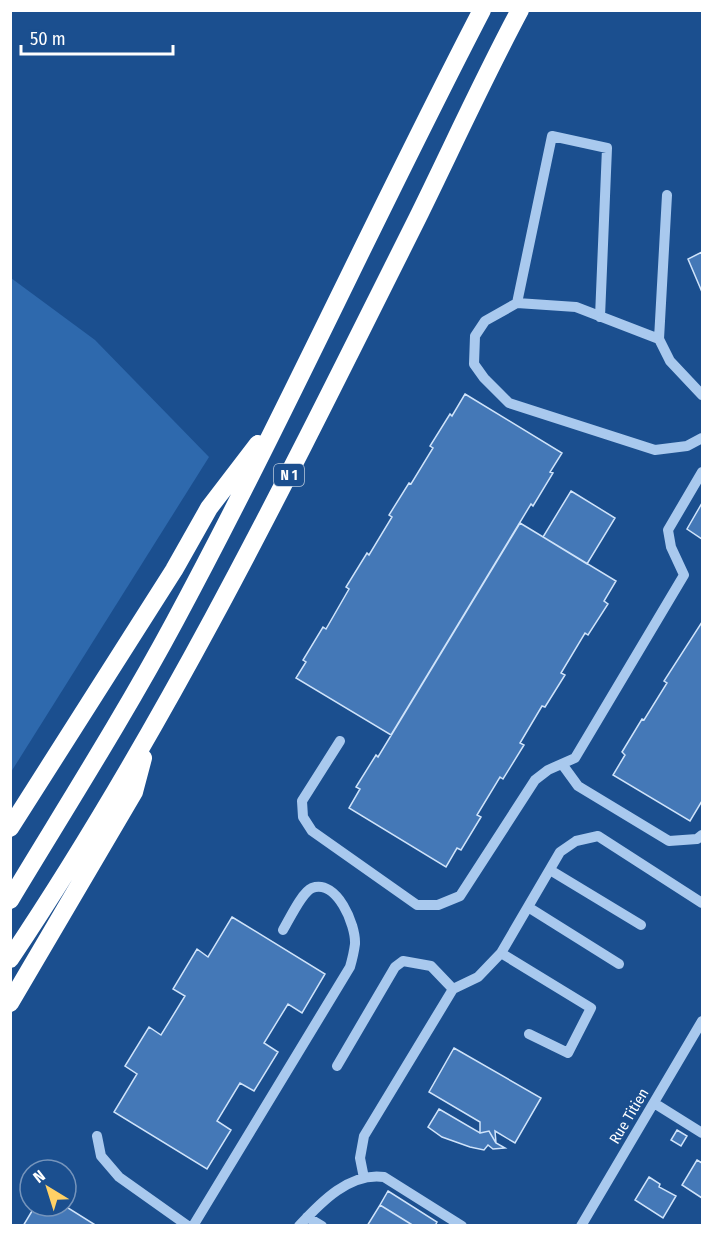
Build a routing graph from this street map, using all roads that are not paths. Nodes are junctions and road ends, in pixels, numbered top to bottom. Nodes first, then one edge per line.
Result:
1 (482, 10) edge
2 (520, 10) edge
3 (667, 195) dead end
4 (517, 303) junction
5 (600, 316) junction
6 (659, 339) junction
7 (702, 395) edge
8 (281, 414) junction
9 (702, 438) edge
10 (702, 472) edge
11 (148, 736) junction
12 (340, 741) dead end
13 (562, 764) junction
14 (10, 828) edge
15 (702, 835) edge
16 (550, 870) junction
17 (10, 900) edge
18 (702, 903) edge
19 (528, 907) junction
20 (641, 925) dead end
21 (283, 930) dead end
22 (501, 953) junction
23 (10, 959) edge
24 (619, 964) dead end
25 (453, 989) junction
26 (10, 1003) edge
27 (702, 1021) edge
28 (529, 1034) dead end
29 (337, 1066) dead end
30 (654, 1103) junction
31 (702, 1133) edge
32 (97, 1136) dead end
33 (364, 1178) junction
34 (303, 1221) edge
35 (188, 1226) edge
36 (194, 1226) edge
37 (322, 1226) edge
38 (462, 1226) edge
39 (581, 1226) edge

1 - 8 highway, N 1
2 - 11 highway, N 1
3 - 6 street
4 - 5 street
4 - 5 street
4 - 9 street
5 - 6 street
6 - 7 street
8 - 14 highway
8 - 17 highway, N 1
10 - 13 street
11 - 23 highway, N 1
11 - 26 highway
12 - 13 street
13 - 15 street
16 - 18 street
16 - 19 street
16 - 20 street
19 - 22 street
19 - 24 street
21 - 36 street
22 - 25 street
22 - 28 street
25 - 29 street
25 - 33 street
27 - 30 street, Rue Titien
30 - 31 street
30 - 39 street, Rue Titien
32 - 35 street
33 - 34 street
33 - 38 street
34 - 37 street

